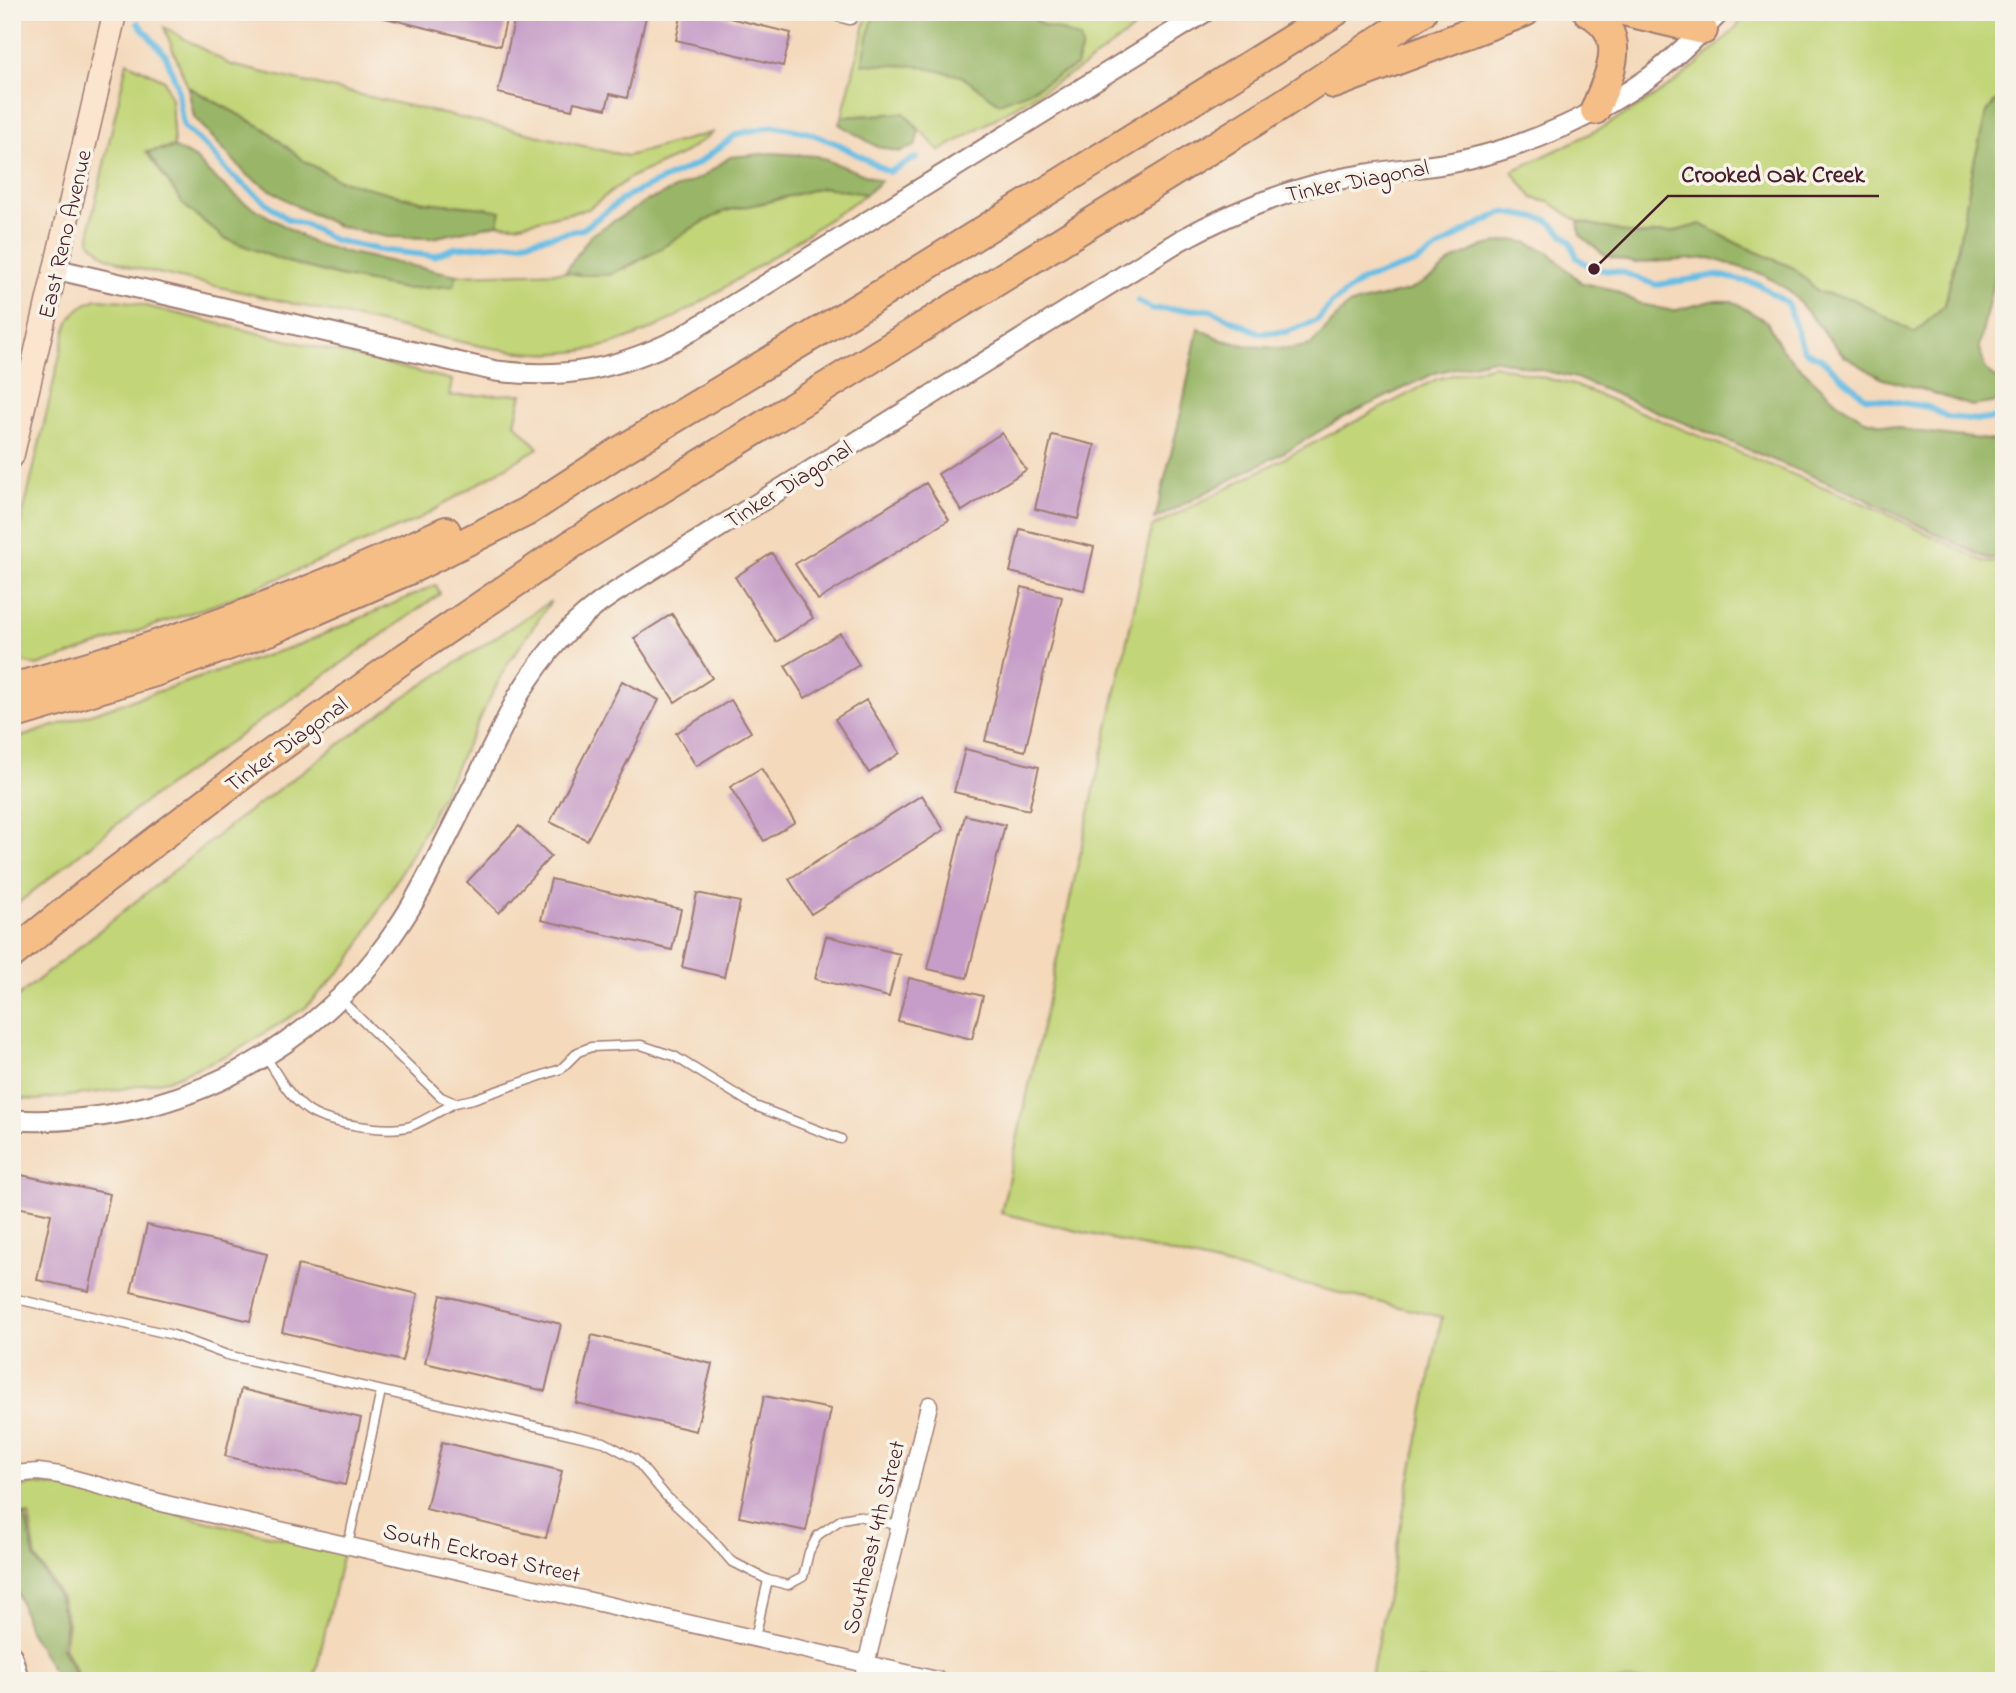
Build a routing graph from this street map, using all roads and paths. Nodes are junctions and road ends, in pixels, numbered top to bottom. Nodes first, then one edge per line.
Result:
1 (115, 12) edge
2 (1205, 12) edge
3 (1300, 12) edge
4 (1335, 12) edge
5 (1422, 12) edge
6 (1525, 12) edge
7 (1588, 12) edge
8 (1627, 12) edge
9 (1712, 21) edge
10 (1283, 104) junction
11 (1595, 110) junction
12 (1055, 186) junction
13 (55, 269) junction
14 (620, 451) junction
15 (12, 456) edge
16 (12, 688) edge
17 (22, 713) edge
18 (12, 954) edge
19 (340, 999) junction
20 (265, 1058) junction
21 (455, 1103) junction
22 (12, 1120) edge
23 (841, 1139) dead end
24 (12, 1297) edge
25 (381, 1391) junction
26 (929, 1405) dead end
27 (12, 1474) edge
28 (900, 1526) junction
29 (348, 1545) junction
30 (768, 1580) junction
31 (755, 1638) junction
32 (12, 1656) edge
33 (866, 1664) junction
34 (19, 1681) edge
35 (862, 1681) edge
36 (941, 1681) edge

1 - 13 main road, East Reno Avenue
2 - 13 street
3 - 12 highway
4 - 12 highway
5 - 10 highway, Tinker Diagonal
6 - 10 highway
7 - 11 highway
8 - 9 highway
9 - 11 street, Tinker Diagonal
10 - 18 highway, Tinker Diagonal
11 - 19 street, Tinker Diagonal
12 - 14 highway
13 - 15 main road, East Reno Avenue
14 - 16 highway
14 - 17 highway
19 - 20 street, Tinker Diagonal
19 - 21 lane
20 - 21 lane
20 - 22 street, Tinker Diagonal
21 - 23 lane
24 - 25 lane
25 - 29 lane
25 - 30 lane
26 - 28 street, Southeast 4th Street
27 - 29 street, South Eckroat Street
28 - 30 lane
28 - 33 street, Southeast 4th Street
29 - 31 street, South Eckroat Street
30 - 31 lane
31 - 33 street, South Eckroat Street
32 - 34 street
33 - 35 street, Southeast 4th Street
33 - 36 street, South Eckroat Street

